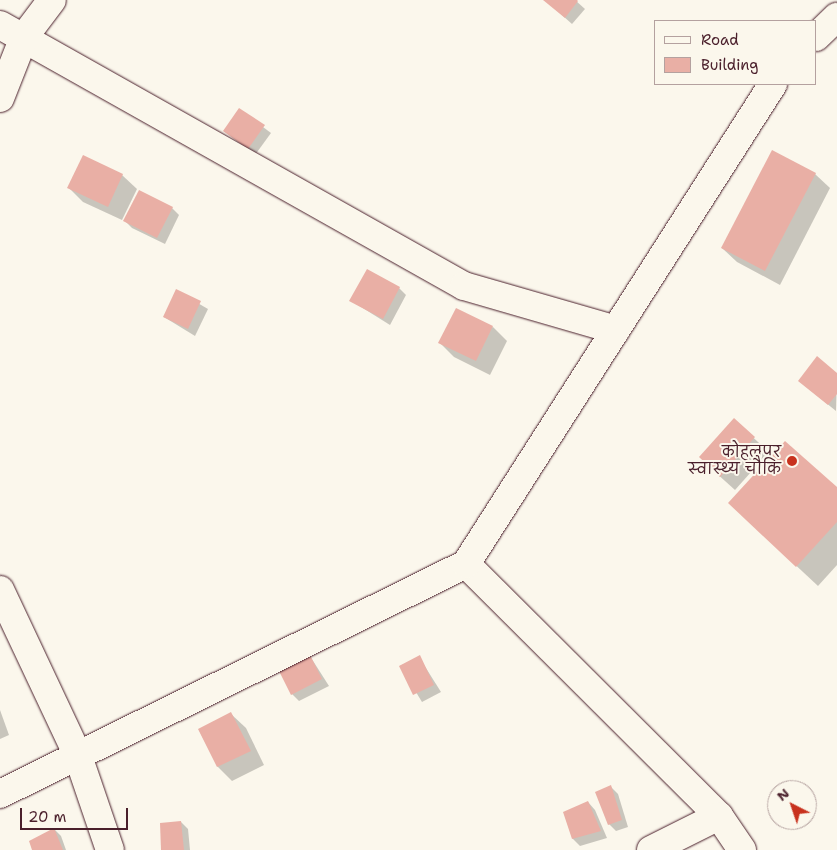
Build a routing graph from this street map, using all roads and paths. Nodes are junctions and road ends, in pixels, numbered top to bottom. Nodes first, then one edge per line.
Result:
1 (52, 0) edge
2 (837, 17) edge
3 (0, 25) edge
4 (817, 36) edge
5 (24, 37) junction
6 (772, 85) edge
7 (0, 98) edge
8 (616, 330) junction
9 (466, 564) junction
10 (0, 590) edge
11 (78, 756) junction
12 (0, 794) edge
13 (719, 816) junction
14 (110, 850) edge
15 (651, 850) edge
16 (742, 850) edge

1 - 5 street
2 - 4 street
3 - 5 street
5 - 7 street
5 - 8 street
6 - 8 street
8 - 9 street
9 - 11 street
9 - 13 street
10 - 11 street
11 - 12 street
11 - 14 street
13 - 15 street
13 - 16 street

